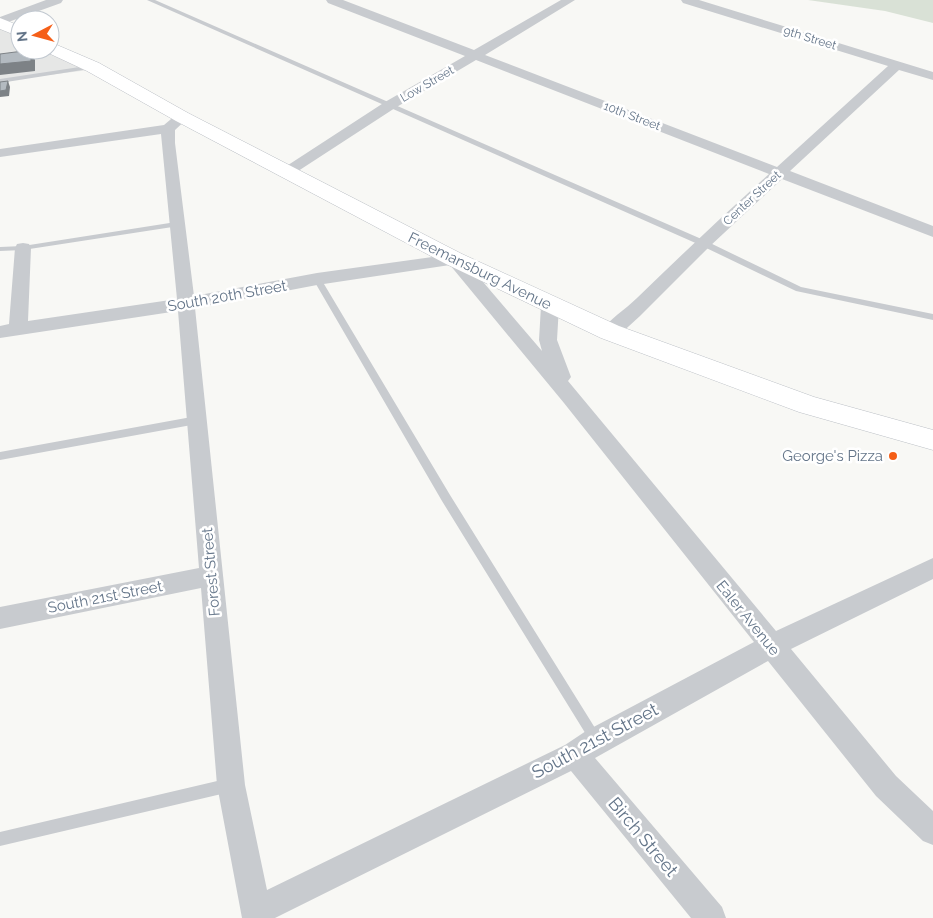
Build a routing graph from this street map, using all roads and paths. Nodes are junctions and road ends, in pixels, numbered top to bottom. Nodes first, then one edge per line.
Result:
1 (56, 0) edge
2 (150, 0) edge
3 (332, 0) edge
4 (569, 0) edge
5 (687, 0) edge
6 (0, 22) edge
7 (60, 52) edge
8 (476, 56) junction
9 (897, 65) junction
10 (93, 67) junction
11 (933, 76) edge
12 (0, 81) edge
13 (390, 105) junction
14 (175, 123) junction
15 (0, 153) edge
16 (287, 172) junction
17 (780, 172) junction
18 (176, 224) junction
19 (933, 232) edge
20 (703, 243) junction
21 (23, 248) junction
22 (0, 249) edge
23 (454, 259) junction
24 (317, 279) junction
25 (186, 304) junction
26 (550, 306) junction
27 (933, 317) edge
28 (18, 330) junction
29 (0, 332) edge
30 (610, 332) junction
31 (571, 398) junction
32 (197, 420) junction
33 (933, 440) edge
34 (0, 456) edge
35 (930, 573) edge
36 (211, 576) junction
37 (0, 618) edge
38 (771, 646) junction
39 (585, 748) junction
40 (231, 785) junction
41 (933, 831) edge
42 (0, 839) edge
43 (256, 914) edge
44 (710, 918) edge

1 - 6 street
2 - 13 lane
3 - 8 street, 10th Street
4 - 8 street, Low Street
5 - 9 street, 9th Street
7 - 10 main road, Freemansburg Avenue
8 - 13 street, Low Street
8 - 17 street, 10th Street
9 - 11 street, 9th Street
9 - 17 street, Center Street
10 - 12 lane
10 - 14 main road, Freemansburg Avenue
13 - 16 street, Low Street
13 - 20 lane
14 - 15 street
14 - 16 main road, Freemansburg Avenue
14 - 18 street, Forest Street
16 - 23 main road, Freemansburg Avenue
17 - 19 street, 10th Street
17 - 20 street, Center Street
18 - 21 lane
18 - 25 street, Forest Street
20 - 27 lane
20 - 30 street, Center Street
21 - 22 lane
21 - 28 street
23 - 24 street, South 20th Street
23 - 26 main road, Freemansburg Avenue
23 - 31 street, Ealer Avenue
24 - 25 street, South 20th Street
24 - 39 lane
25 - 28 street, South 20th Street
25 - 32 street, Forest Street
26 - 30 main road, Freemansburg Avenue
26 - 31 street, Ealer Avenue
28 - 29 street, South 20th Street
30 - 33 main road, Freemansburg Avenue
31 - 38 street, Ealer Avenue
32 - 34 lane
32 - 36 street, Forest Street
35 - 38 street, South 21st Street
36 - 37 street, South 21st Street
36 - 40 street, Forest Street
38 - 39 street, South 21st Street
38 - 41 street, Ealer Avenue
39 - 43 street, South 21st Street
39 - 44 street, Birch Street
40 - 42 lane
40 - 43 street, Forest Street

